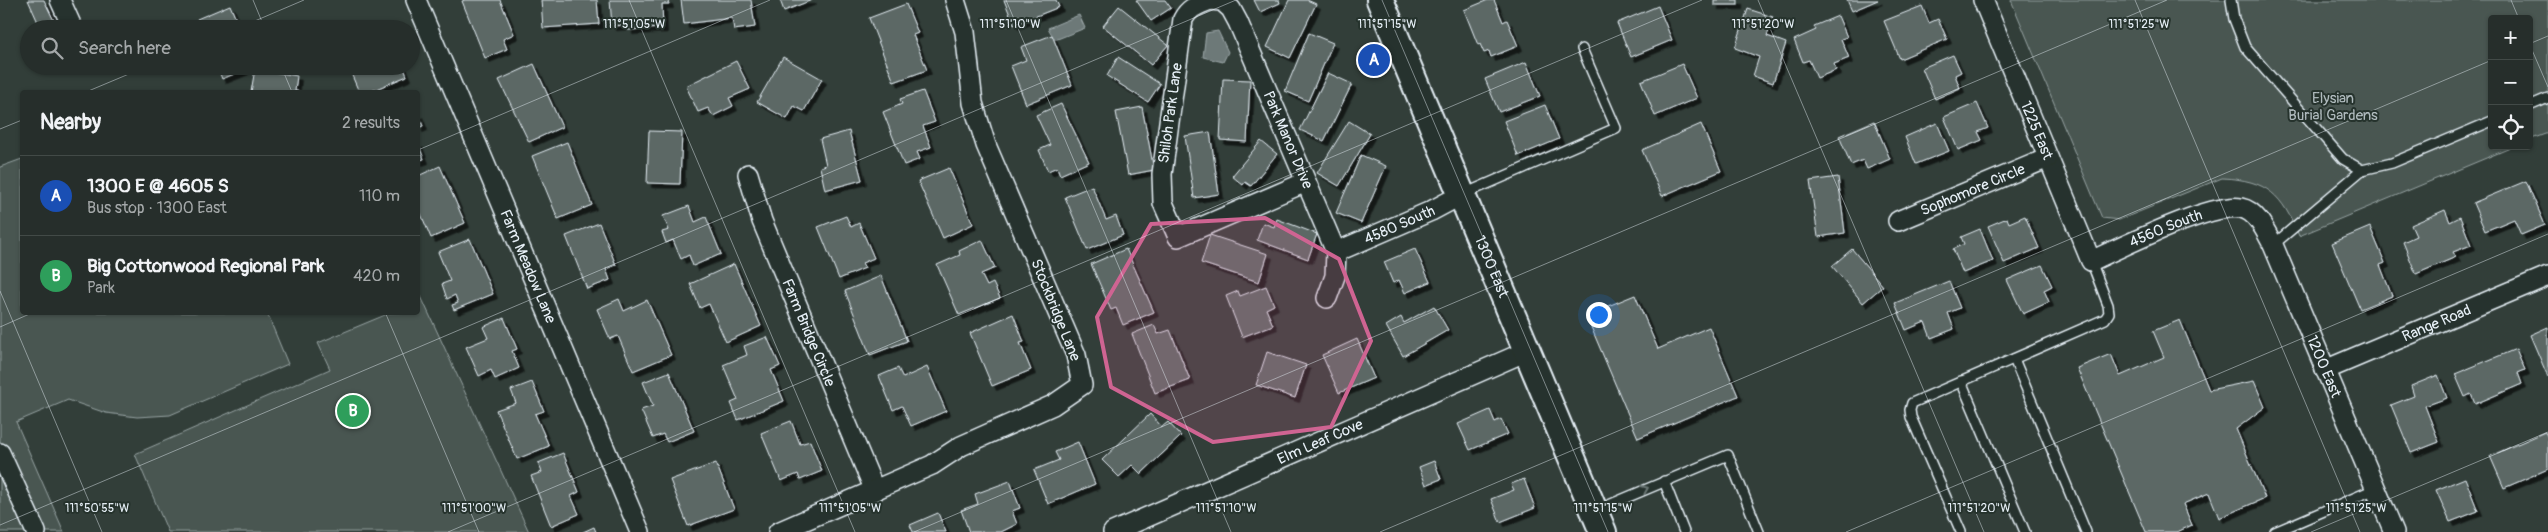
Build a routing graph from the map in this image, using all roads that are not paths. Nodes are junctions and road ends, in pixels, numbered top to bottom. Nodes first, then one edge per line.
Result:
1 (60, 0) edge
2 (416, 0) edge
3 (955, 0) edge
4 (1380, 0) edge
5 (1982, 0) edge
6 (2231, 0) edge
7 (1208, 1) edge
8 (69, 20) edge
9 (1582, 49) dead end
10 (2548, 98) edge
11 (2531, 105) edge
12 (2488, 123) edge
13 (2048, 158) junction
14 (2362, 170) junction
15 (748, 174) dead end
16 (1306, 182) junction
17 (1461, 195) junction
18 (2243, 208) joint
19 (1898, 221) dead end
20 (2273, 245) junction
21 (1336, 252) junction
22 (2091, 261) junction
23 (2548, 276) edge
24 (1327, 298) dead end
25 (1527, 351) junction
26 (2014, 359) junction
27 (2325, 370) junction
28 (1961, 381) junction
29 (0, 453) edge
30 (1664, 481) junction
31 (2376, 489) junction
32 (875, 490) junction
33 (1599, 521) edge
34 (36, 532) edge
35 (640, 532) edge
36 (778, 532) edge
37 (1113, 532) edge
38 (1684, 532) edge
39 (1759, 532) edge
40 (1961, 532) edge
41 (2025, 532) edge
42 (2086, 532) edge
43 (2275, 532) edge
44 (2394, 532) edge

1 - 8 street
2 - 35 street, Farm Meadow Lane
3 - 32 street, Stockbridge Lane
4 - 17 main road, 1300 East
5 - 13 street, 1225 East
6 - 14 lane
7 - 16 street, Park Manor Drive
7 - 16 street, Shiloh Park Lane
9 - 17 lane
10 - 11 lane
12 - 14 lane
13 - 19 street, Sophomore Circle
13 - 22 street, 1225 East
14 - 20 lane
15 - 32 street, Farm Bridge Circle
16 - 21 street, Park Manor Drive
17 - 21 street, 4580 South
17 - 25 main road, 1300 East
18 - 20 street, 1200 East
18 - 22 street, 4560 South
20 - 27 street, 1200 East
21 - 24 street, Park Manor Drive
22 - 26 lane
23 - 27 street, Range Road
25 - 33 main road, 1300 East
25 - 37 street, Elm Leaf Cove
26 - 28 lane
26 - 42 lane
27 - 31 street, 1200 East
28 - 40 lane
28 - 41 lane
29 - 34 street
33 -> 30 lane
30 - 38 lane
30 - 39 lane
31 - 43 lane
31 - 44 street, 1200 East
32 - 36 street, Stockbridge Lane

